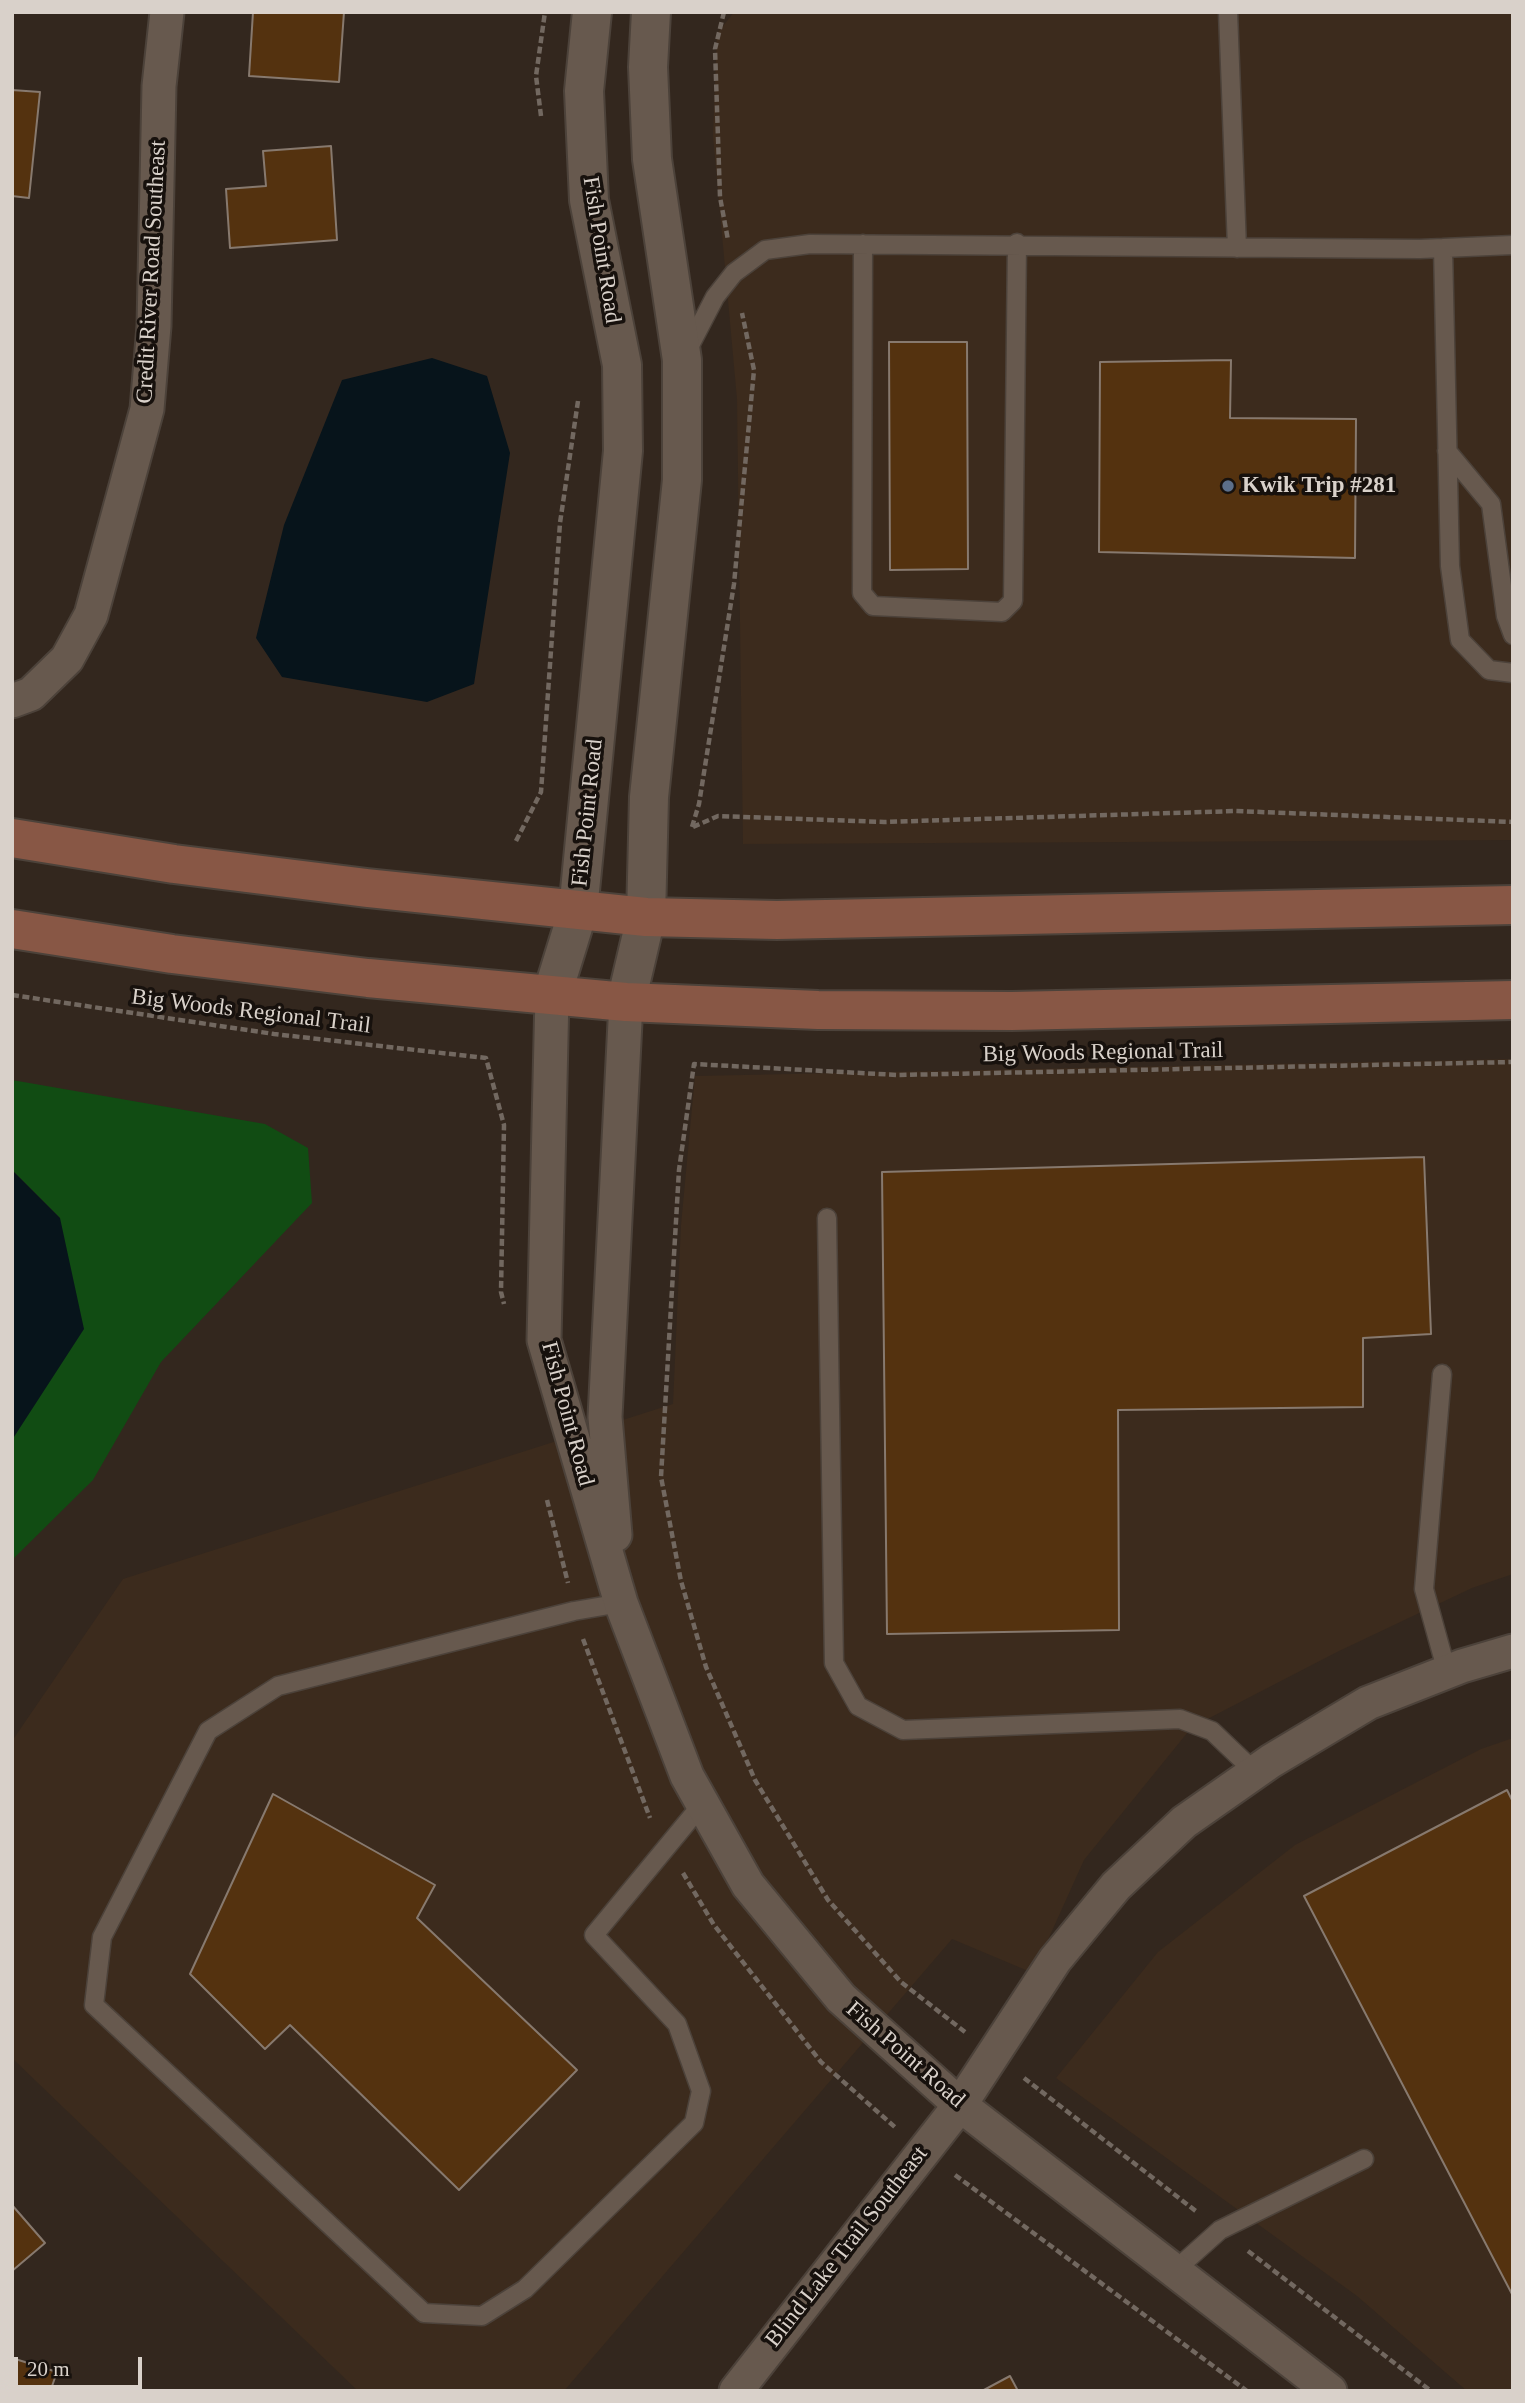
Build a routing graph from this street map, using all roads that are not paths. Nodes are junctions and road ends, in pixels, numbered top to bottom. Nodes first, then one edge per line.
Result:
1 (167, 12) edge
2 (592, 12) edge
3 (651, 12) edge
4 (1228, 12) edge
5 (1017, 243) junction
6 (863, 244) junction
7 (1513, 245) edge
8 (1237, 248) junction
9 (1443, 248) junction
10 (682, 360) junction
11 (1447, 451) junction
12 (1513, 635) edge
13 (1513, 673) edge
14 (12, 701) edge
15 (12, 838) edge
16 (1513, 905) edge
17 (578, 911) junction
18 (646, 917) junction
19 (12, 929) edge
20 (552, 995) junction
21 (1513, 1000) edge
22 (626, 1002) junction
23 (827, 1218) dead end
24 (1441, 1374) dead end
25 (621, 1603) junction
26 (1513, 1651) edge
27 (1447, 1672) junction
28 (1255, 1772) junction
29 (703, 1804) junction
30 (960, 2105) junction
31 (1364, 2159) dead end
32 (1173, 2272) junction
33 (736, 2391) edge
34 (1330, 2391) edge

1 - 14 street, Credit River Road Southeast
2 - 17 street, Fish Point Road
3 - 10 street, Fish Point Road
4 - 8 lane
5 - 6 lane
5 - 6 lane
5 - 8 lane
6 - 10 lane
7 - 9 lane
8 - 9 lane
9 - 11 lane
10 - 18 street, Fish Point Road
11 - 12 lane
11 - 13 lane
15 - 17 main road
16 - 18 main road
17 - 18 main road
17 - 20 street, Fish Point Road
18 - 22 street, Fish Point Road
19 - 20 main road
20 - 22 main road
20 - 25 street, Fish Point Road
21 - 22 main road
22 - 25 street, Fish Point Road
23 - 28 lane
24 - 27 lane
25 - 29 street, Fish Point Road
25 - 29 lane
26 - 27 street, Blind Lake Trail Southeast
27 - 28 street, Blind Lake Trail Southeast
28 - 30 street, Blind Lake Trail Southeast
29 - 30 street, Fish Point Road
30 - 32 street, Fish Point Road
30 - 33 street, Blind Lake Trail Southeast
31 - 32 lane
32 - 34 street, Fish Point Road

